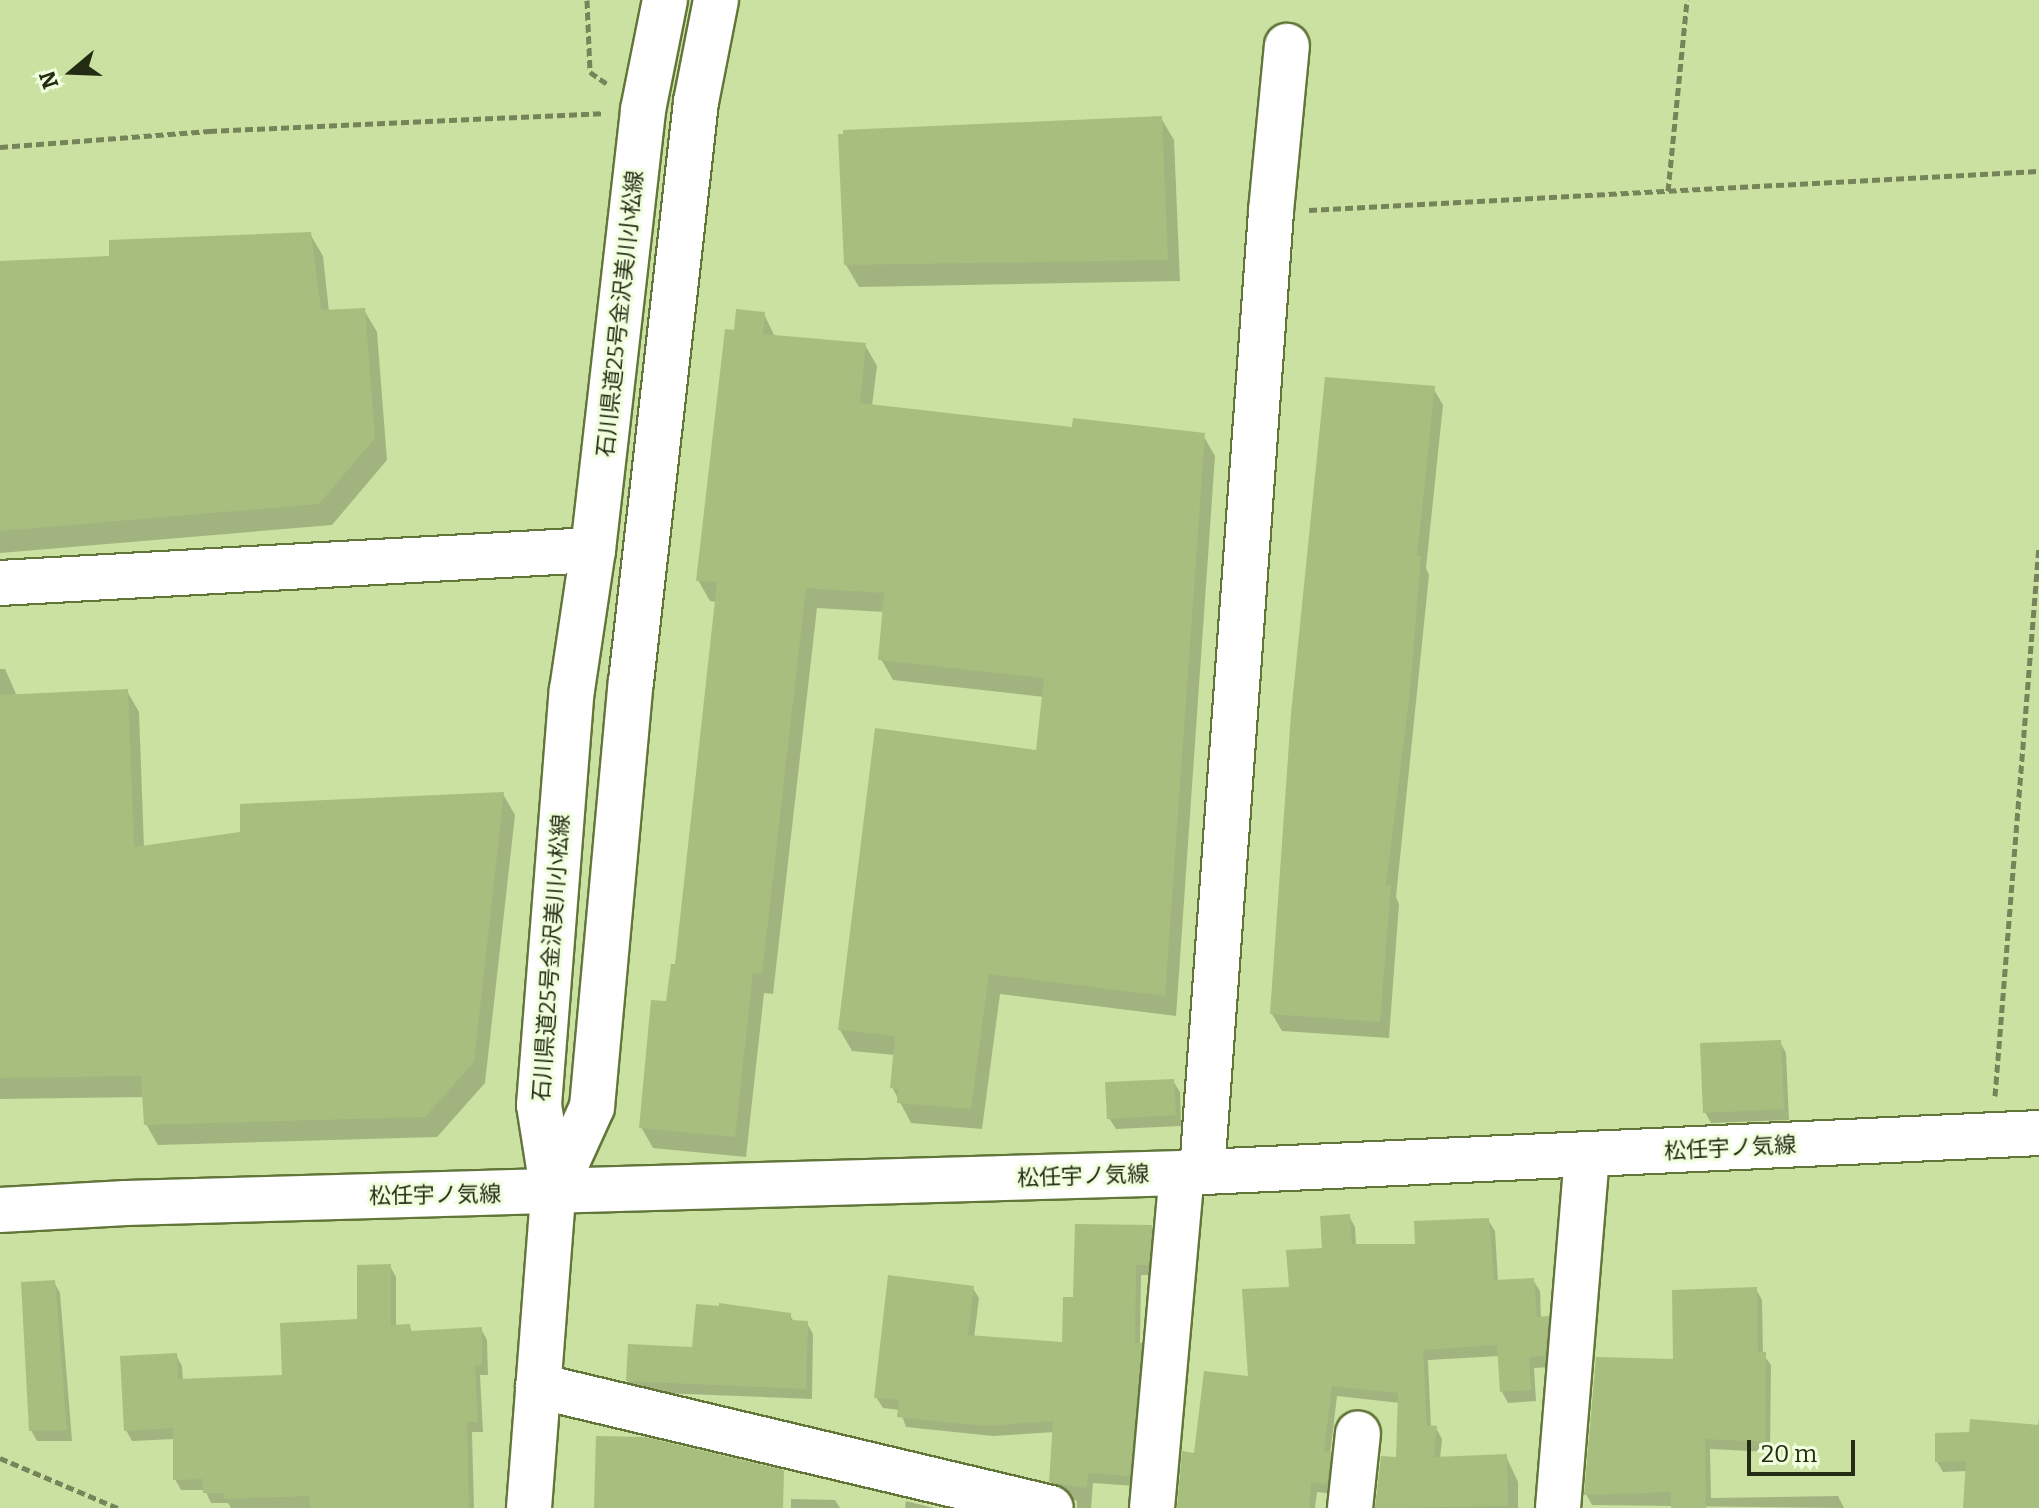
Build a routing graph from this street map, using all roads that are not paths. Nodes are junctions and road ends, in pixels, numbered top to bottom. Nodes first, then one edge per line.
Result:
1 (665, 0) edge
2 (716, 0) edge
3 (1287, 46) dead end
4 (593, 550) junction
5 (0, 583) edge
6 (2039, 1133) edge
7 (1587, 1155) junction
8 (1192, 1172) junction
9 (553, 1193) junction
10 (0, 1201) edge
11 (126, 1203) junction
12 (0, 1210) edge
13 (538, 1386) junction
14 (1358, 1433) dead end
15 (532, 1507) edge
16 (1051, 1508) edge
17 (1152, 1508) edge
18 (1350, 1508) edge
19 (1558, 1508) edge

1 - 4 main road, 石川県道25号金沢美川小松線
2 - 9 main road
3 - 8 main road
4 - 5 main road
4 - 9 main road, 石川県道25号金沢美川小松線
6 - 7 main road, 松任宇ノ気線
7 - 8 main road, 松任宇ノ気線
7 - 19 main road
8 - 9 main road, 松任宇ノ気線
8 - 17 main road
9 - 11 main road, 松任宇ノ気線
9 - 13 main road
10 - 11 main road, 松任宇ノ気線
11 - 12 main road, 松任宇ノ気線
13 - 15 main road
13 - 16 main road
14 - 18 main road

